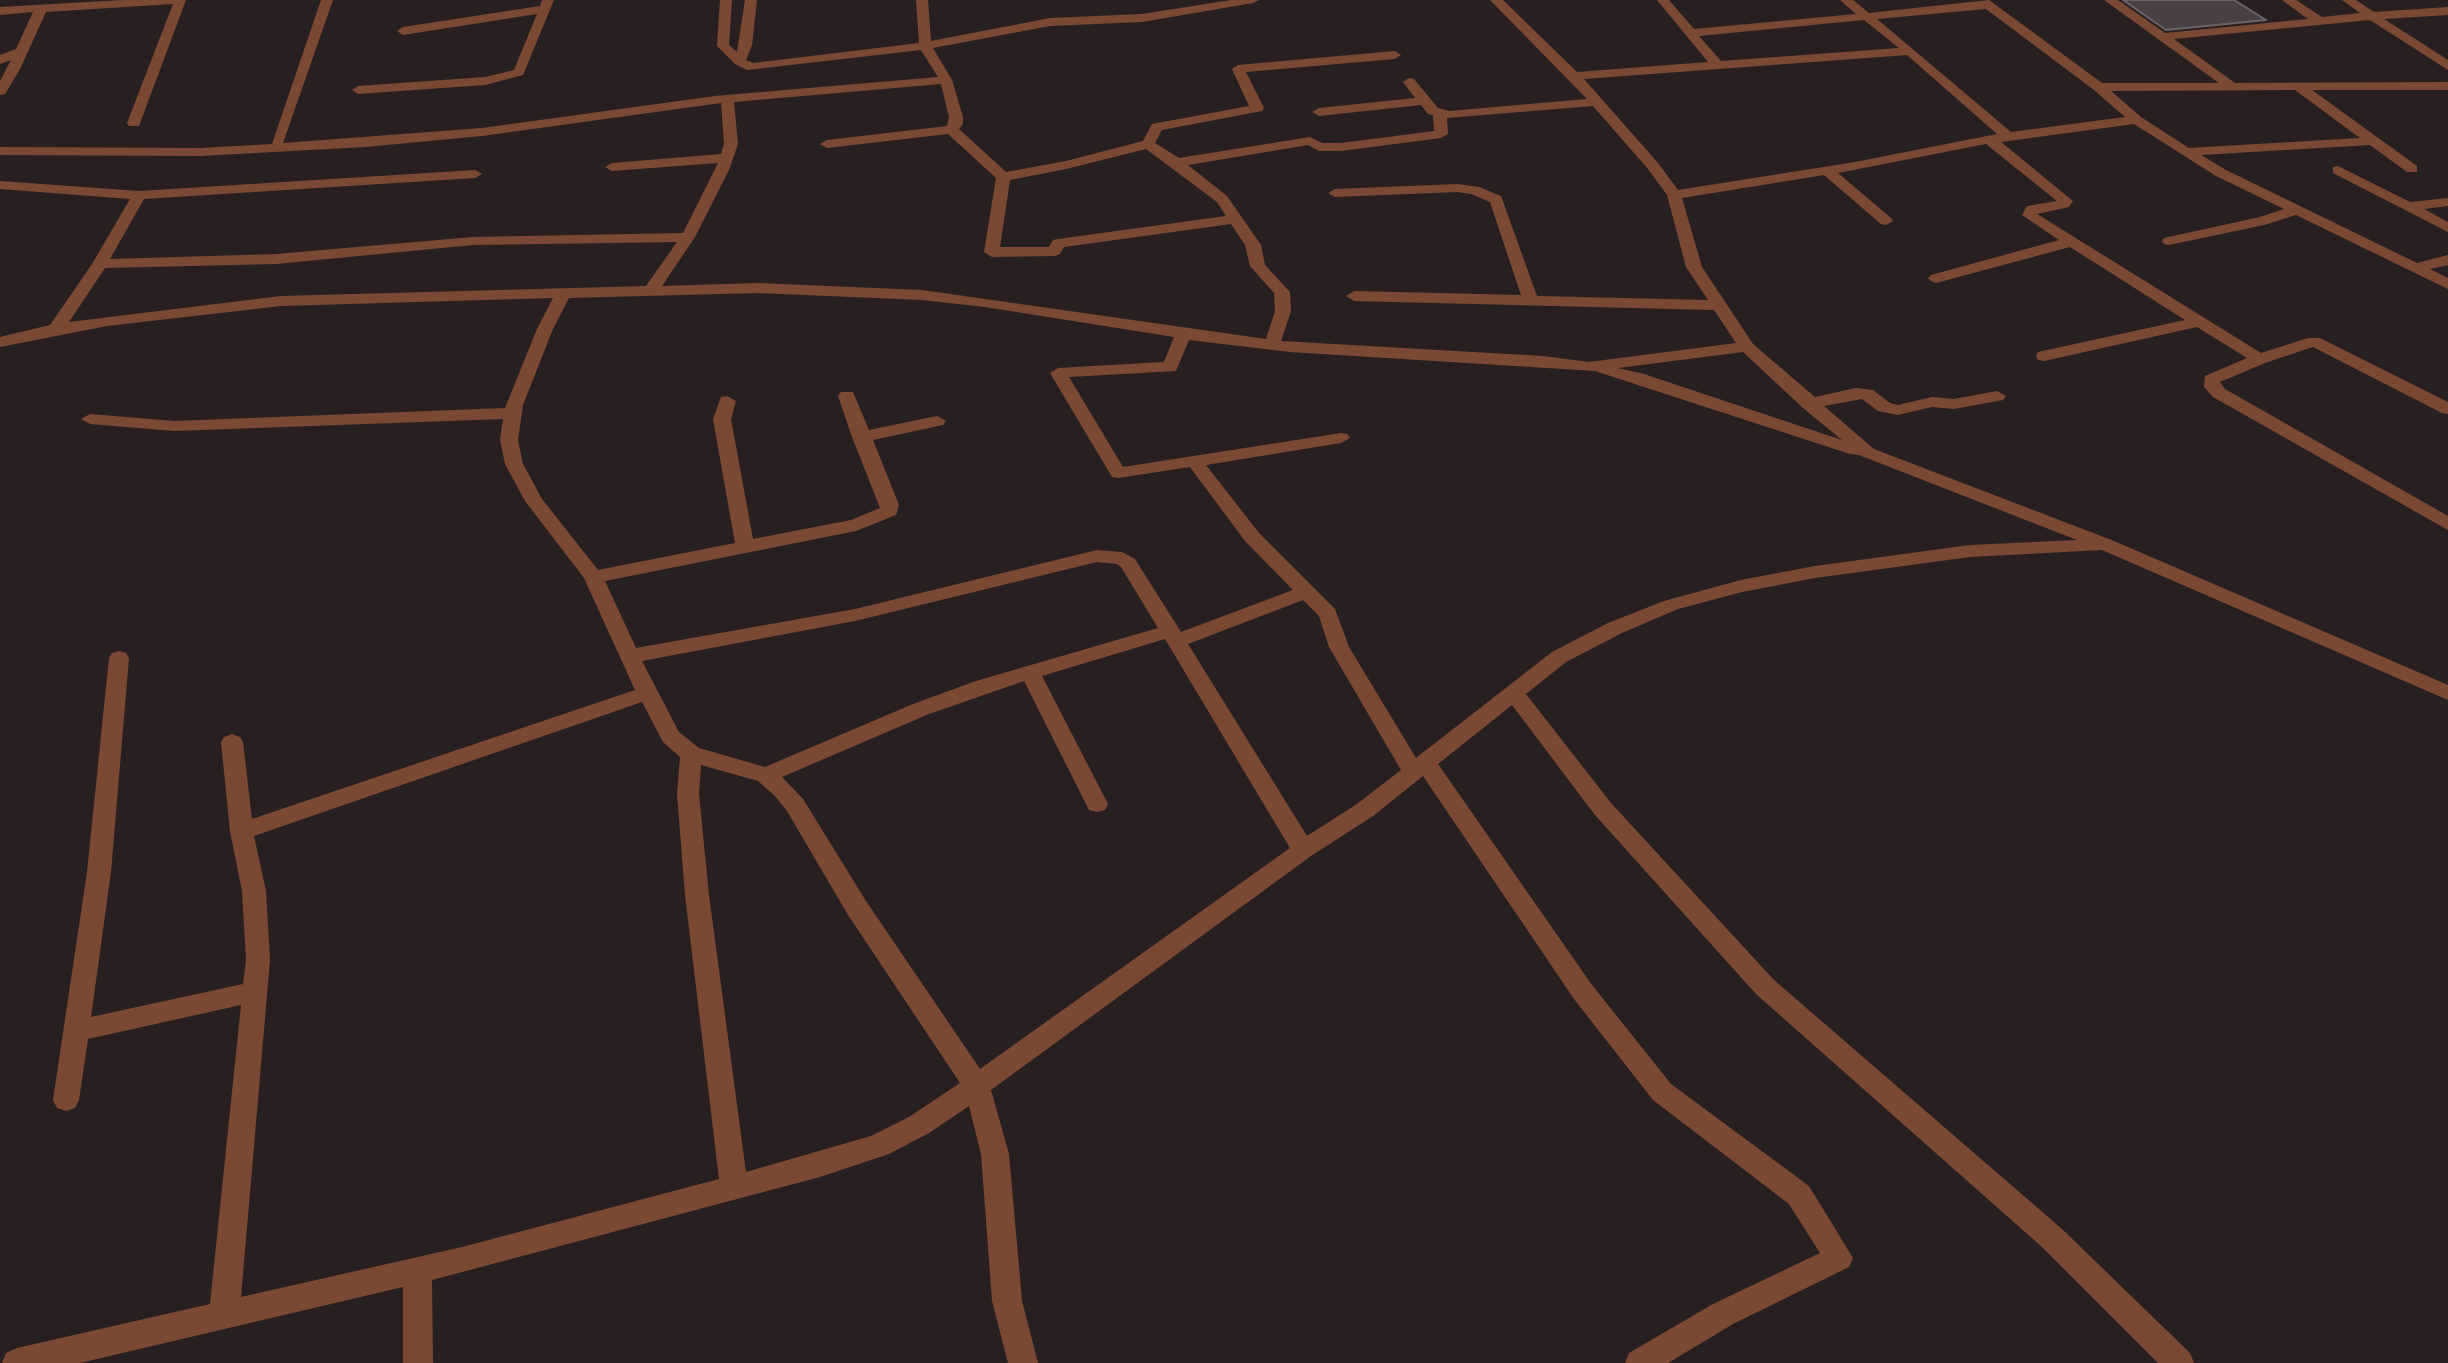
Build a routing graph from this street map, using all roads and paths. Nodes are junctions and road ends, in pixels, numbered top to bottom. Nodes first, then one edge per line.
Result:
1 (180, 0) edge
2 (327, 0) edge
3 (726, 0) edge
4 (751, 0) edge
5 (922, 0) edge
6 (1253, 0) edge
7 (1496, 0) edge
8 (1663, 0) edge
9 (1846, 0) edge
10 (2110, 0) edge
11 (2288, 0) edge
12 (2348, 0) edge
13 (1986, 3) edge
14 (546, 5) edge
15 (41, 9) junction
16 (0, 11) edge
17 (2448, 12) edge
18 (1866, 16) junction
19 (2370, 16) junction
20 (2320, 21) junction
21 (403, 32) dead end
22 (1690, 33) junction
23 (2162, 37) junction
24 (925, 46) junction
25 (1910, 51) junction
26 (19, 53) junction
27 (1395, 55) dead end
28 (0, 60) edge
29 (738, 61) junction
30 (1718, 66) junction
31 (2448, 66) edge
32 (1574, 76) junction
33 (946, 80) junction
34 (751, 82) junction
35 (1409, 82) dead end
36 (2229, 84) junction
37 (2296, 85) junction
38 (2448, 86) edge
39 (2099, 87) junction
40 (358, 90) dead end
41 (0, 91) edge
42 (727, 99) junction
43 (1424, 101) junction
44 (1597, 102) junction
45 (1319, 112) dead end
46 (1440, 114) junction
47 (2136, 120) junction
48 (134, 123) dead end
49 (951, 129) junction
50 (2009, 137) junction
51 (1989, 139) junction
52 (2373, 141) junction
53 (277, 142) dead end
54 (827, 144) dead end
55 (1148, 144) junction
56 (0, 151) edge
57 (2186, 152) junction
58 (726, 158) junction
59 (1177, 163) junction
60 (612, 167) dead end
61 (2412, 169) dead end
62 (2337, 170) dead end
63 (1828, 171) junction
64 (475, 174) dead end
65 (1003, 177) junction
66 (0, 185) edge
67 (1335, 193) dead end
68 (139, 195) junction
69 (1674, 195) junction
70 (2448, 202) edge
71 (2408, 207) junction
72 (2297, 210) junction
73 (1236, 219) junction
74 (1886, 220) dead end
75 (2448, 229) edge
76 (688, 237) junction
77 (2169, 241) dead end
78 (2071, 242) junction
79 (2448, 260) edge
80 (100, 264) junction
81 (2415, 268) junction
82 (1936, 278) dead end
83 (2448, 284) edge
84 (652, 289) junction
85 (564, 292) junction
86 (1354, 296) dead end
87 (1531, 301) junction
88 (1717, 305) junction
89 (2197, 322) junction
90 (55, 329) junction
91 (1183, 334) junction
92 (0, 342) edge
93 (1272, 345) junction
94 (1747, 347) junction
95 (2044, 356) dead end
96 (2259, 359) junction
97 (1589, 367) junction
98 (847, 396) dead end
99 (1997, 396) dead end
100 (727, 401) dead end
101 (1809, 404) junction
102 (2448, 409) edge
103 (512, 413) junction
104 (90, 419) dead end
105 (937, 421) dead end
106 (861, 437) junction
107 (1341, 438) dead end
108 (1868, 453) junction
109 (1195, 462) junction
110 (2448, 524) edge
111 (2107, 545) junction
112 (745, 547) junction
113 (593, 577) junction
114 (1307, 592) junction
115 (1173, 636) junction
116 (630, 656) junction
117 (118, 658) dead end
118 (1029, 671) junction
119 (2448, 692) edge
120 (647, 693) junction
121 (1514, 693) junction
122 (232, 742) dead end
123 (691, 754) junction
124 (1420, 767) junction
125 (766, 775) junction
126 (1097, 804) dead end
127 (242, 831) junction
128 (1303, 850) junction
129 (255, 992) junction
130 (76, 1031) junction
131 (977, 1086) junction
132 (66, 1100) dead end
133 (734, 1187) junction
134 (417, 1270) junction
135 (224, 1316) junction
136 (16, 1363) edge
137 (418, 1363) edge
138 (1023, 1363) edge
139 (1640, 1363) edge
140 (2179, 1363) edge

1 - 15 street
1 - 48 street
2 - 53 street
3 - 29 street
4 - 29 street
5 - 24 street
6 - 24 street
7 - 32 street
8 - 22 street
9 - 18 street
10 - 23 street
11 - 20 street
12 - 19 street
13 - 18 street
13 - 39 street
14 - 21 street
14 - 40 street
15 - 16 street
15 - 26 street
17 - 19 street
18 - 22 street
18 - 25 street
19 - 20 street
19 - 31 street
20 - 23 street
22 - 30 street
23 - 36 street
24 - 33 street
24 - 34 street
25 - 30 street
25 - 50 street
26 - 28 street
26 - 41 street
27 - 55 street
29 - 34 street
30 - 32 street
32 - 44 street
33 - 34 street
33 - 49 street
34 - 42 street
35 - 43 street
36 - 37 street
36 - 39 street
37 - 38 street
37 - 52 street
39 - 47 street
42 - 56 street
42 - 58 street
43 - 45 street
43 - 46 street
44 - 46 street
44 - 69 street
46 - 59 street
47 - 50 street
47 - 57 street
49 - 54 street
49 - 65 street
50 - 51 street
51 - 63 street
51 - 78 street
52 - 57 street
52 - 61 street
55 - 59 street
55 - 65 street
57 - 72 street
58 - 60 street
58 - 76 street
59 - 73 street
62 - 71 street
63 - 69 street
63 - 74 street
64 - 68 street
65 - 73 street
66 - 68 street
67 - 87 street
68 - 80 street
69 - 88 street
70 - 71 street
71 - 75 street
72 - 77 street
72 - 81 street
73 - 93 street
76 - 80 street
76 - 84 street
78 - 82 street
78 - 89 street
79 - 81 street
80 - 90 street
81 - 83 street
84 - 85 street
84 - 91 street
85 - 90 street
85 - 103 street
86 - 87 street
87 - 88 street
88 - 94 street
89 - 95 street
89 - 96 street
90 - 92 street
91 - 93 street
91 - 109 street
93 - 97 street
94 - 97 street
94 - 101 street
96 - 102 street
96 - 110 street
97 - 108 street
98 - 106 street
99 - 101 street
100 - 112 street
101 - 108 street
103 - 104 street
103 - 113 street
105 - 106 street
106 - 112 street
107 - 109 street
108 - 111 street
109 - 114 street
111 - 119 street
111 - 121 street
112 - 113 street
113 - 116 street
114 - 115 street
114 - 124 street
115 - 116 street
115 - 118 street
115 - 128 street
116 - 120 street
117 - 130 street
118 - 125 street
118 - 126 street
120 - 123 street
120 - 127 street
121 - 124 street
121 - 140 street
122 - 127 street
123 - 125 street
123 - 133 street
124 - 128 street
124 - 139 street
125 - 131 street
127 - 129 street
128 - 131 street
129 - 130 street
129 - 135 street
130 - 132 street
131 - 133 street
131 - 138 street
133 - 134 street
134 - 135 street
134 - 137 street
135 - 136 street

